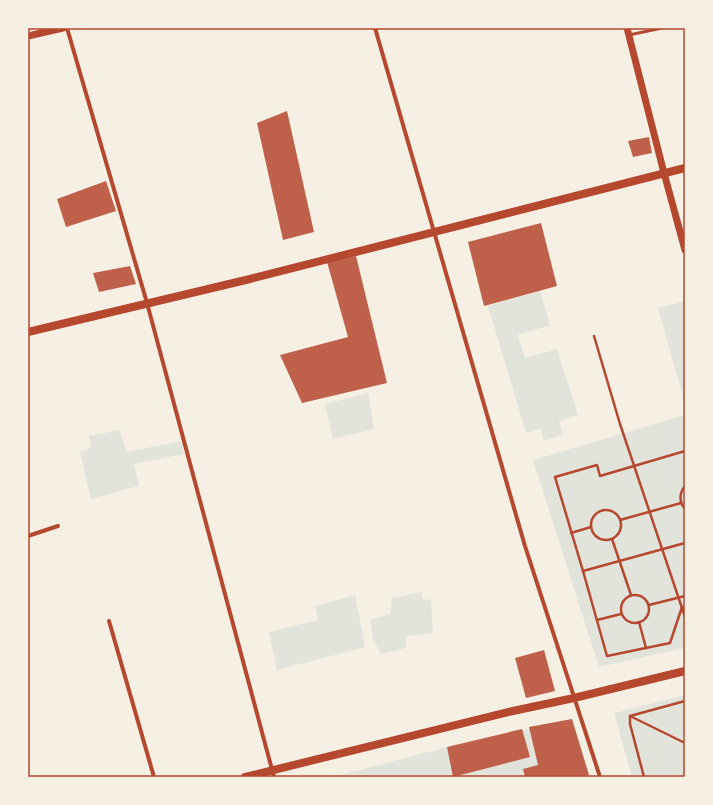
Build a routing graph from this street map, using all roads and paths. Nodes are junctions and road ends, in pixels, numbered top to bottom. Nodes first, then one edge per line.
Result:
1 (63, 28) edge
2 (67, 28) edge
3 (375, 28) edge
4 (662, 28) edge
5 (628, 32) edge
6 (28, 36) edge
7 (685, 168) edge
8 (664, 173) junction
9 (435, 232) junction
10 (685, 250) edge
11 (146, 303) junction
12 (28, 332) edge
13 (594, 336) dead end
14 (685, 452) edge
15 (634, 466) junction
16 (685, 486) edge
17 (681, 503) junction
18 (685, 509) edge
19 (650, 512) junction
20 (620, 520) junction
21 (58, 526) dead end
22 (591, 527) junction
23 (571, 533) junction
24 (28, 536) edge
25 (612, 539) junction
26 (685, 543) edge
27 (662, 549) junction
28 (619, 561) junction
29 (583, 571) junction
30 (631, 595) junction
31 (685, 596) edge
32 (679, 598) junction
33 (649, 605) junction
34 (683, 608) edge
35 (621, 614) junction
36 (685, 617) edge
37 (597, 620) junction
38 (109, 621) dead end
39 (639, 622) junction
40 (646, 648) junction
41 (685, 671) edge
42 (574, 698) junction
43 (685, 701) edge
44 (630, 716) junction
45 (685, 743) edge
46 (273, 773) edge
47 (154, 777) edge
48 (245, 777) edge
49 (600, 777) edge
50 (644, 777) edge

1 - 6 street
2 - 11 street
3 - 9 street
4 - 5 lane
5 - 8 street
7 - 8 main road
8 - 9 main road
8 - 10 street
9 - 11 main road
9 - 42 street
11 - 12 main road
11 - 46 street
13 - 15 path
14 - 15 path
15 - 19 path
15 - 23 path
16 - 17 path
17 - 18 path
17 - 19 path
19 - 20 path
19 - 27 path
20 - 22 path
20 - 25 path
21 - 24 street
22 - 23 path
22 - 25 path
23 - 29 path
25 - 28 path
26 - 27 path
27 - 28 path
27 - 32 path
28 - 29 path
28 - 30 path
29 - 37 path
30 - 33 path
30 - 35 path
31 - 32 path
32 - 33 path
32 - 34 path
33 - 39 path
34 - 36 path
34 - 40 path
35 - 37 path
35 - 39 path
37 - 40 path
38 - 47 street
39 - 40 path
41 - 42 main road
42 - 46 main road
42 - 49 street
43 - 44 path
44 - 45 path
44 - 50 path
46 - 48 main road

